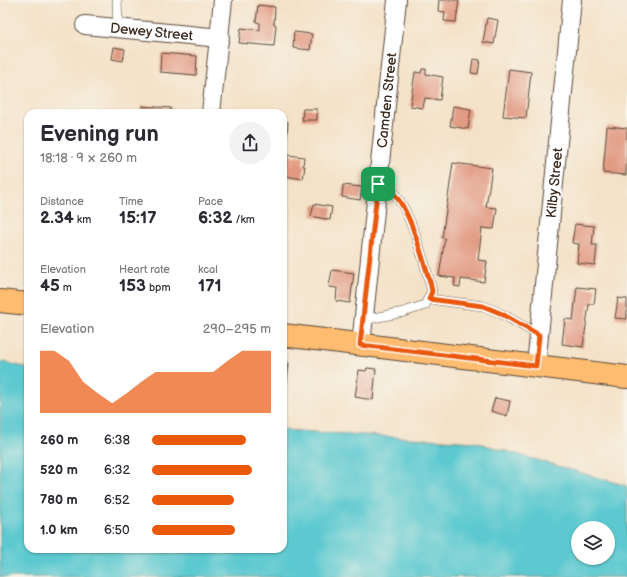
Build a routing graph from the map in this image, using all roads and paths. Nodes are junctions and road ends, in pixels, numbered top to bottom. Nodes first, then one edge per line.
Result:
1 (117, 0) edge
2 (223, 0) edge
3 (397, 0) edge
4 (572, 0) edge
5 (84, 25) dead end
6 (118, 28) junction
7 (220, 38) junction
8 (211, 109) edge
9 (378, 184) junction
10 (429, 299) junction
11 (0, 301) edge
12 (24, 304) edge
13 (363, 320) junction
14 (539, 335) junction
15 (287, 336) edge
16 (360, 345) junction
17 (536, 366) junction
18 (627, 377) edge

1 - 6 lane
2 - 7 street
3 - 9 street, Camden Street
4 - 14 street, Kilby Street
5 - 6 street, Dewey Street
6 - 7 street, Dewey Street
7 - 8 street
9 - 10 lane
9 - 13 street, Camden Street
10 - 13 lane
10 - 14 lane
11 - 12 main road
13 - 16 street, Camden Street
14 - 17 street, Kilby Street
15 - 16 main road
16 - 17 main road
17 - 18 main road

